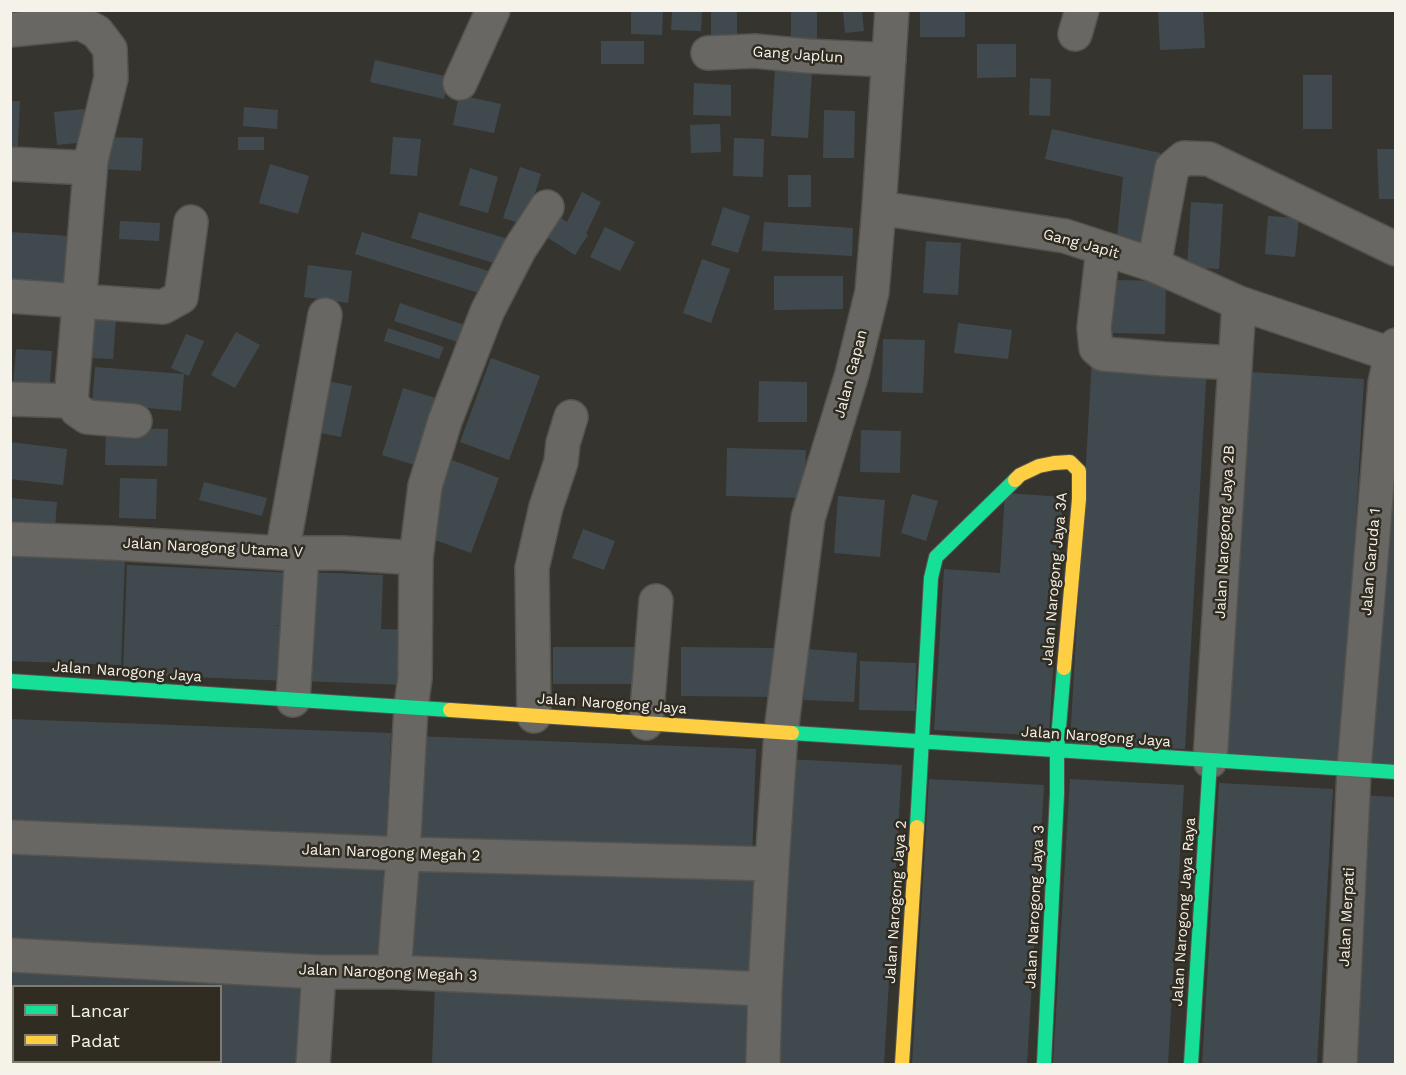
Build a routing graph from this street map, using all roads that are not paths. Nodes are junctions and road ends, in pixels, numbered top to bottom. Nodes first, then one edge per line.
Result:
1 (493, 10) edge
2 (892, 10) edge
3 (10, 30) edge
4 (708, 53) dead end
5 (889, 60) junction
6 (460, 83) dead end
7 (10, 164) edge
8 (90, 168) junction
9 (547, 207) dead end
10 (879, 208) junction
11 (191, 222) dead end
12 (1103, 249) junction
13 (1395, 249) edge
14 (1154, 265) junction
15 (10, 296) edge
16 (79, 300) junction
17 (1239, 303) junction
18 (325, 315) dead end
19 (1394, 352) edge
20 (1235, 363) junction
21 (10, 399) edge
22 (71, 401) junction
23 (570, 417) dead end
24 (135, 421) dead end
25 (10, 540) edge
26 (292, 553) junction
27 (416, 558) junction
28 (656, 601) dead end
29 (10, 681) edge
30 (293, 700) junction
31 (411, 707) junction
32 (534, 716) junction
33 (646, 723) junction
34 (781, 732) junction
35 (923, 742) junction
36 (1057, 751) junction
37 (1210, 761) junction
38 (1354, 770) junction
39 (1395, 772) edge
40 (10, 837) edge
41 (403, 855) junction
42 (772, 864) junction
43 (10, 955) edge
44 (319, 972) junction
45 (394, 972) junction
46 (765, 989) junction
47 (313, 1065) edge
48 (763, 1065) edge
49 (902, 1065) edge
50 (1044, 1065) edge
51 (1191, 1065) edge
52 (1340, 1065) edge

1 - 6 street
2 - 5 street, Jalan Gapan
3 - 8 street
4 - 5 street, Gang Japlun
5 - 10 street, Jalan Gapan
7 - 8 street
8 - 16 street
9 - 27 street
10 - 12 street, Gang Japit
10 - 34 street, Jalan Gapan
11 - 16 street
12 - 14 street, Gang Japit
12 - 20 street
13 - 14 street
14 - 17 street, Gang Japit
15 - 16 street
16 - 22 street
17 - 19 street, Gang Japit
17 - 20 street, Jalan Narogong Jaya 2B
18 - 26 street
19 - 38 street, Jalan Garuda 1
20 - 37 street, Jalan Narogong Jaya 2B
21 - 22 street
22 - 24 street
23 - 32 street
25 - 26 street, Jalan Narogong Utama V
26 - 27 street, Jalan Narogong Utama V
26 - 30 street
27 - 31 street
28 - 33 street
29 - 30 street, Jalan Narogong Jaya
30 - 31 street, Jalan Narogong Jaya
31 - 32 street, Jalan Narogong Jaya
31 - 41 street
32 - 33 street, Jalan Narogong Jaya
33 - 34 street, Jalan Narogong Jaya
34 - 35 street, Jalan Narogong Jaya
34 - 42 street, Jalan Gapan
35 - 36 street, Jalan Narogong Jaya
35 - 36 street, Jalan Narogong Jaya 3A
35 - 49 street, Jalan Narogong Jaya 2
36 - 37 street, Jalan Narogong Jaya
36 - 50 street, Jalan Narogong Jaya 3
37 - 38 street, Jalan Narogong Jaya
37 - 51 street, Jalan Narogong Jaya Raya
38 - 39 street, Jalan Narogong Jaya
38 - 52 street, Jalan Merpati
40 - 41 street, Jalan Narogong Megah 2
41 - 42 street, Jalan Narogong Megah 2
41 - 45 street
42 - 46 street, Jalan Gapan
43 - 44 street, Jalan Narogong Megah 3
44 - 45 street, Jalan Narogong Megah 3
44 - 47 street
45 - 46 street, Jalan Narogong Megah 3
46 - 48 street, Jalan Gapan

